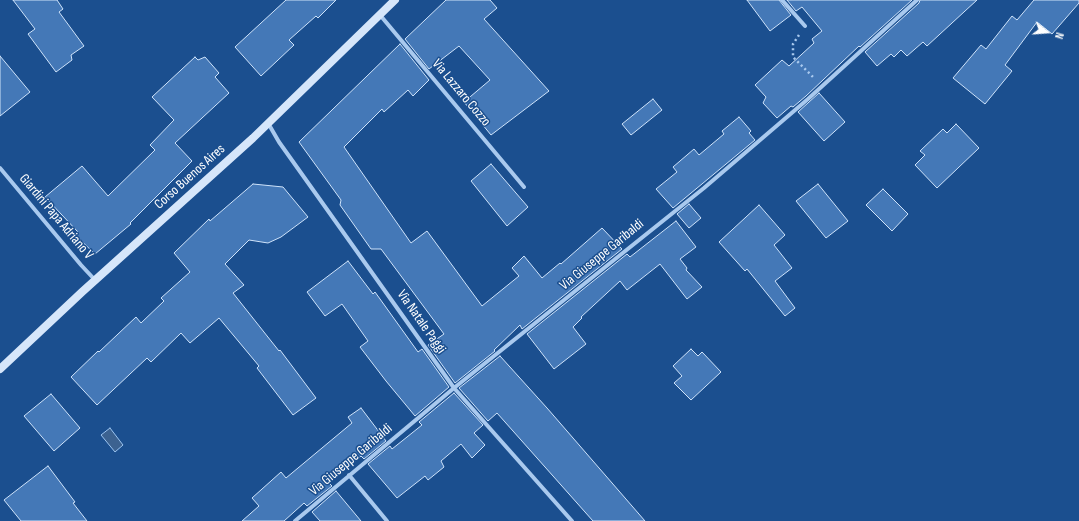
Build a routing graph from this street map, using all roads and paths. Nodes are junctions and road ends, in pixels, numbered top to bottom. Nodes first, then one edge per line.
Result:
1 (395, 0) edge
2 (782, 0) edge
3 (917, 0) edge
4 (380, 15) junction
5 (805, 26) joint
6 (822, 86) junction
7 (268, 123) junction
8 (0, 168) edge
9 (524, 187) dead end
10 (95, 280) junction
11 (0, 369) edge
12 (454, 388) junction
13 (349, 475) junction
14 (295, 521) edge
15 (387, 521) edge
16 (572, 521) edge

1 - 4 street, Corso Buenos Aires
2 - 5 street
3 - 6 street, Via Giuseppe Garibaldi
4 - 7 street, Corso Buenos Aires
4 - 9 street, Via Lazzaro Cozzo
5 - 6 path
6 - 12 street, Via Giuseppe Garibaldi
7 - 10 street, Corso Buenos Aires
7 - 12 street, Via Natale Paggi
8 - 10 street, Giardini Papa Adriano V
10 - 11 street, Corso Buenos Aires
12 - 13 street, Via Giuseppe Garibaldi
12 - 16 street, Via Natale Paggi
13 - 14 street, Via Giuseppe Garibaldi
13 - 15 street

